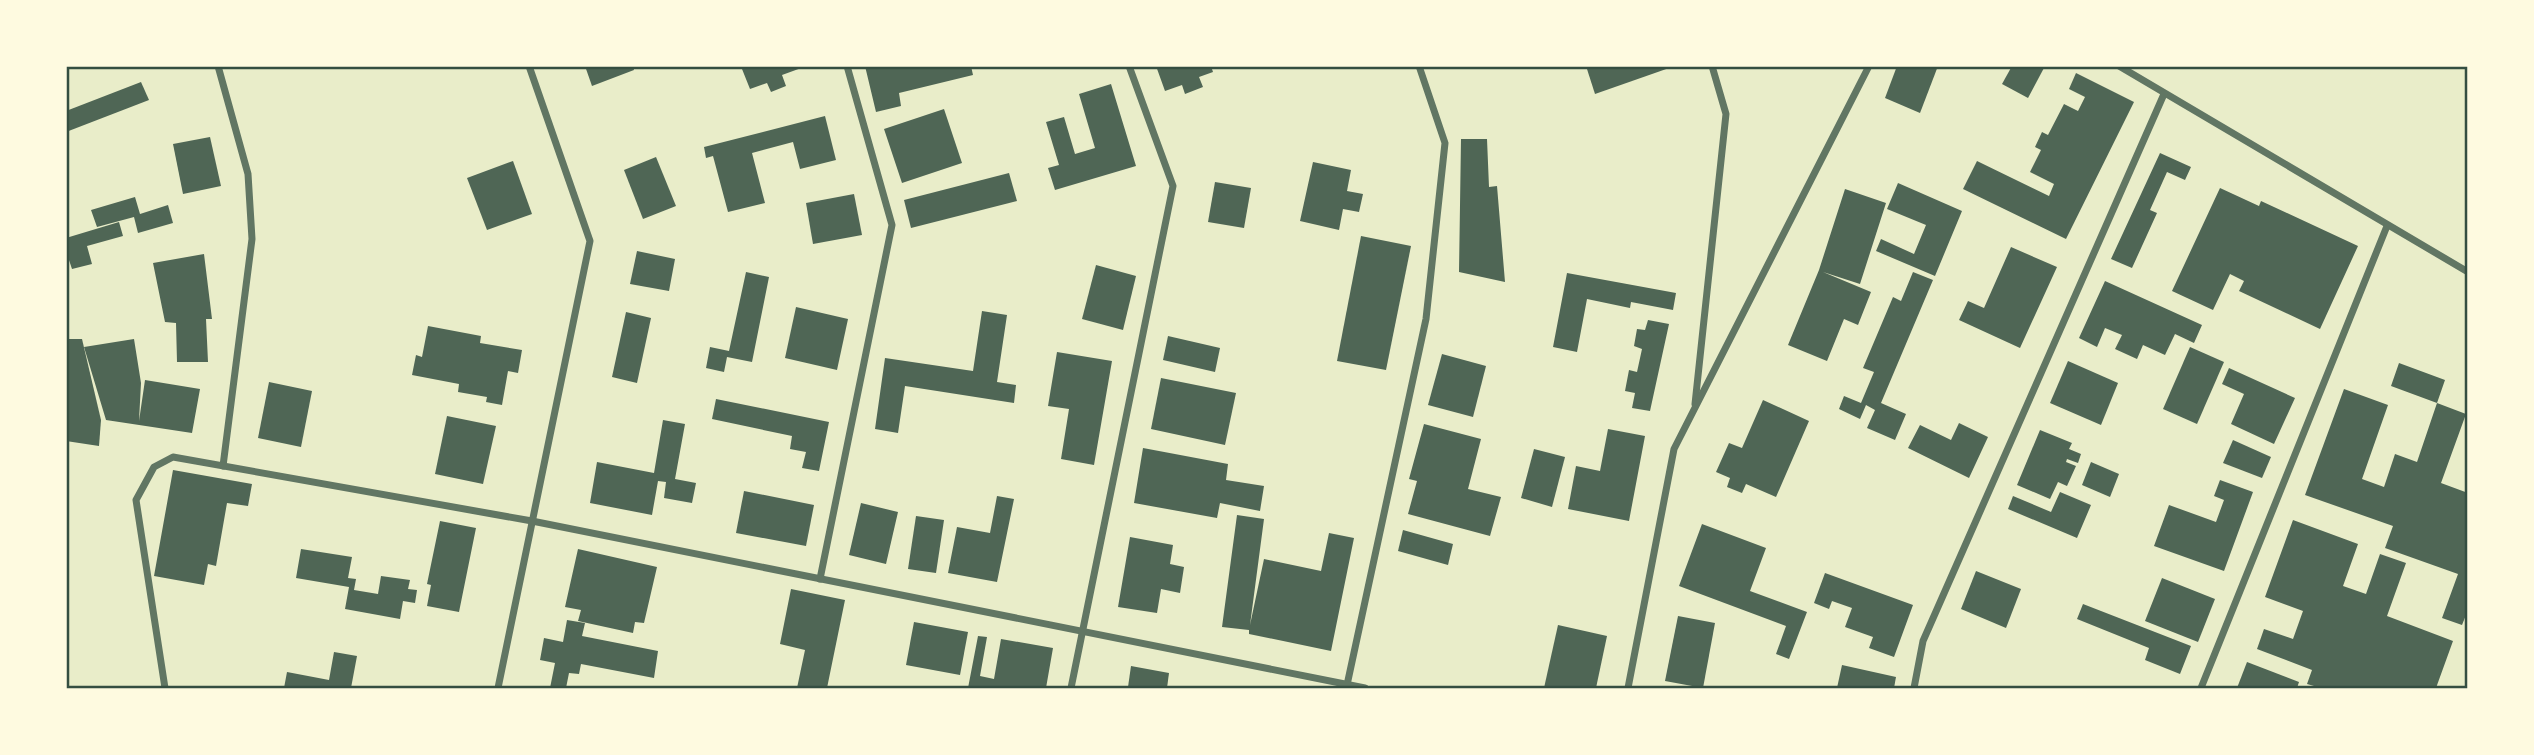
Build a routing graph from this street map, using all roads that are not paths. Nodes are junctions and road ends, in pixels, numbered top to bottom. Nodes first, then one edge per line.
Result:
1 (218, 66) edge
2 (529, 66) edge
3 (846, 66) edge
4 (1129, 66) edge
5 (1419, 66) edge
6 (1712, 66) edge
7 (1869, 66) edge
8 (2119, 66) edge
9 (2164, 93) junction
10 (2387, 226) junction
11 (2468, 272) edge
12 (1694, 409) junction
13 (223, 466) junction
14 (532, 521) junction
15 (820, 579) junction
16 (1083, 632) junction
17 (1347, 685) junction
18 (165, 688) edge
19 (498, 688) edge
20 (1071, 688) edge
21 (1365, 688) edge
22 (1628, 688) edge
23 (1913, 688) edge
24 (2201, 688) edge

1 - 13 street
2 - 14 street
3 - 15 street
4 - 16 street
5 - 17 street
6 - 12 street
7 - 12 street
8 - 9 street
9 - 10 street
9 - 23 street
10 - 11 street
10 - 24 street
12 - 22 street
13 - 14 street
13 - 18 street
14 - 15 street
14 - 19 street
15 - 16 street
16 - 17 street
16 - 20 street
17 - 21 street

